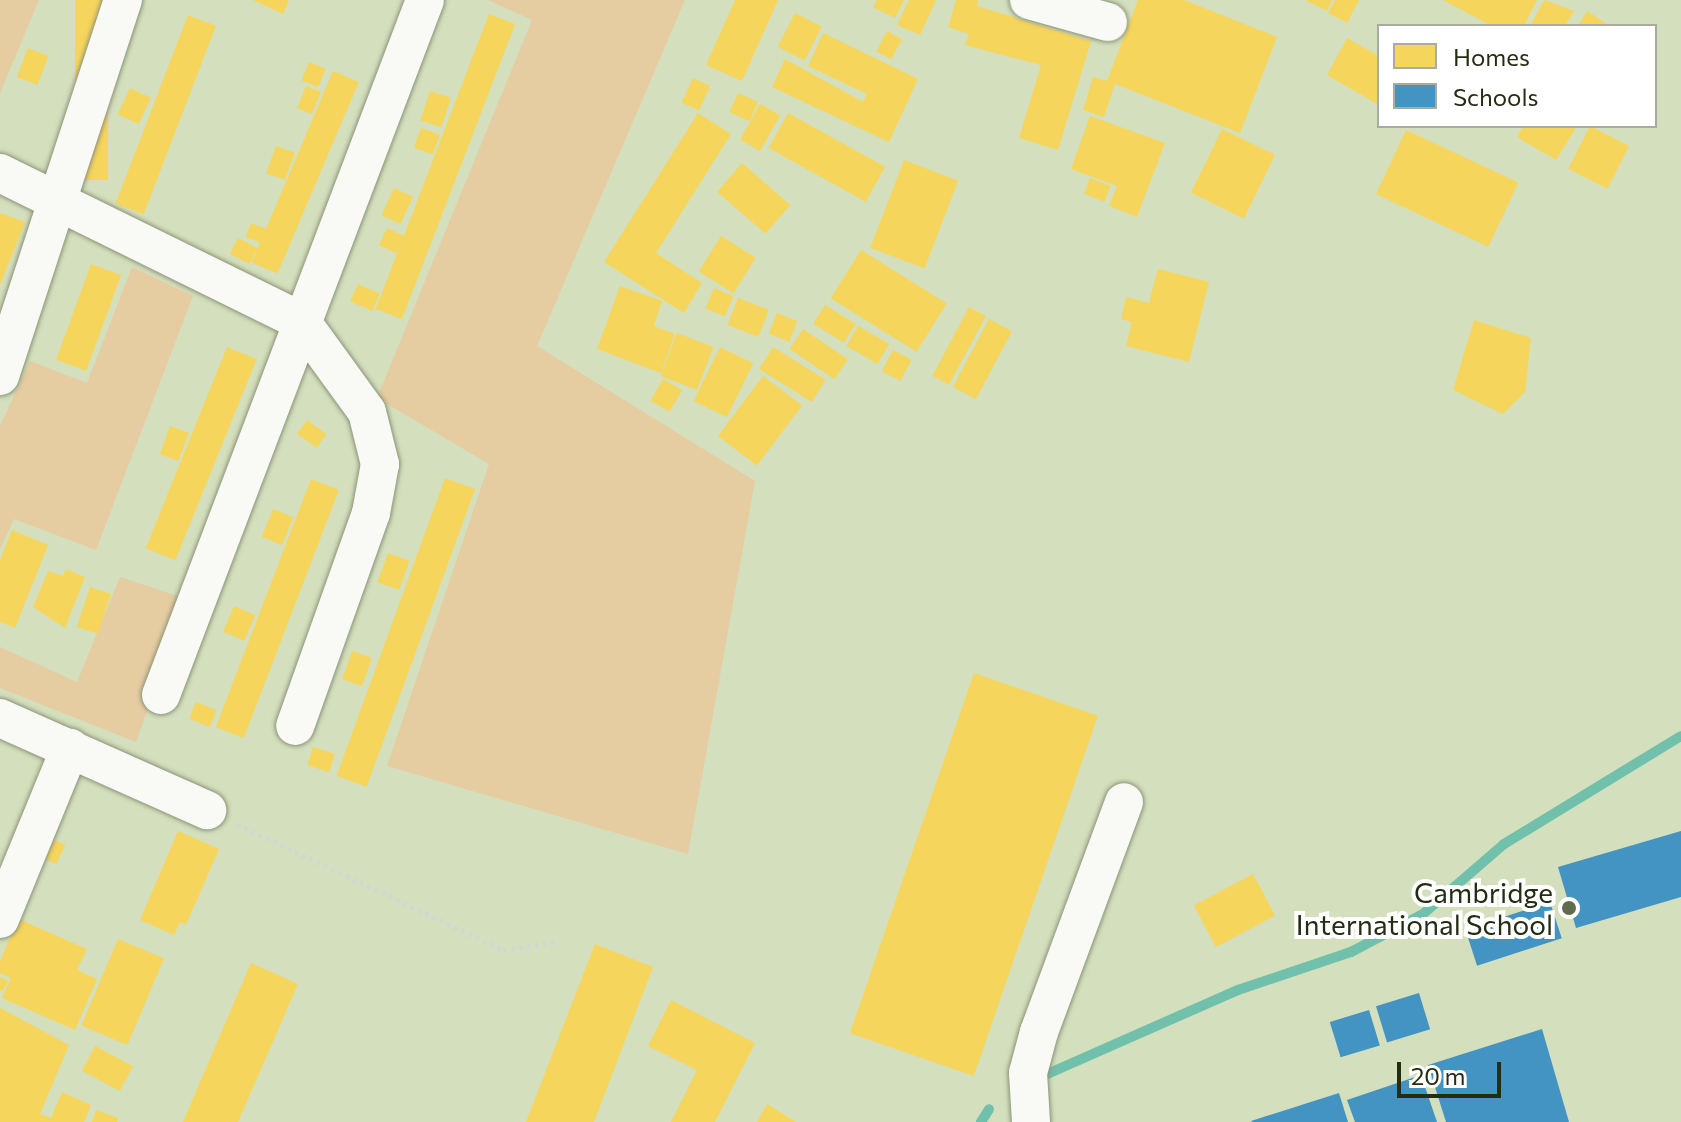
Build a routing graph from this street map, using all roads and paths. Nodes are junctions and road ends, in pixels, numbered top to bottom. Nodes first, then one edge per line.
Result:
1 (123, 0) edge
2 (425, 0) edge
3 (1029, 0) edge
4 (1108, 22) dead end
5 (0, 173) edge
6 (58, 205) junction
7 (301, 321) junction
8 (0, 376) edge
9 (161, 695) dead end
10 (0, 718) edge
11 (295, 726) dead end
12 (70, 748) junction
13 (1124, 802) dead end
14 (207, 810) joint
15 (0, 919) edge
16 (555, 942) dead end
17 (1031, 1122) edge

1 - 6 street
2 - 7 street
3 - 4 street
5 - 6 street
6 - 7 street
6 - 8 street
7 - 9 street
7 - 11 street
10 - 12 street
12 - 14 street
12 - 15 street
13 - 17 street
14 - 16 path

